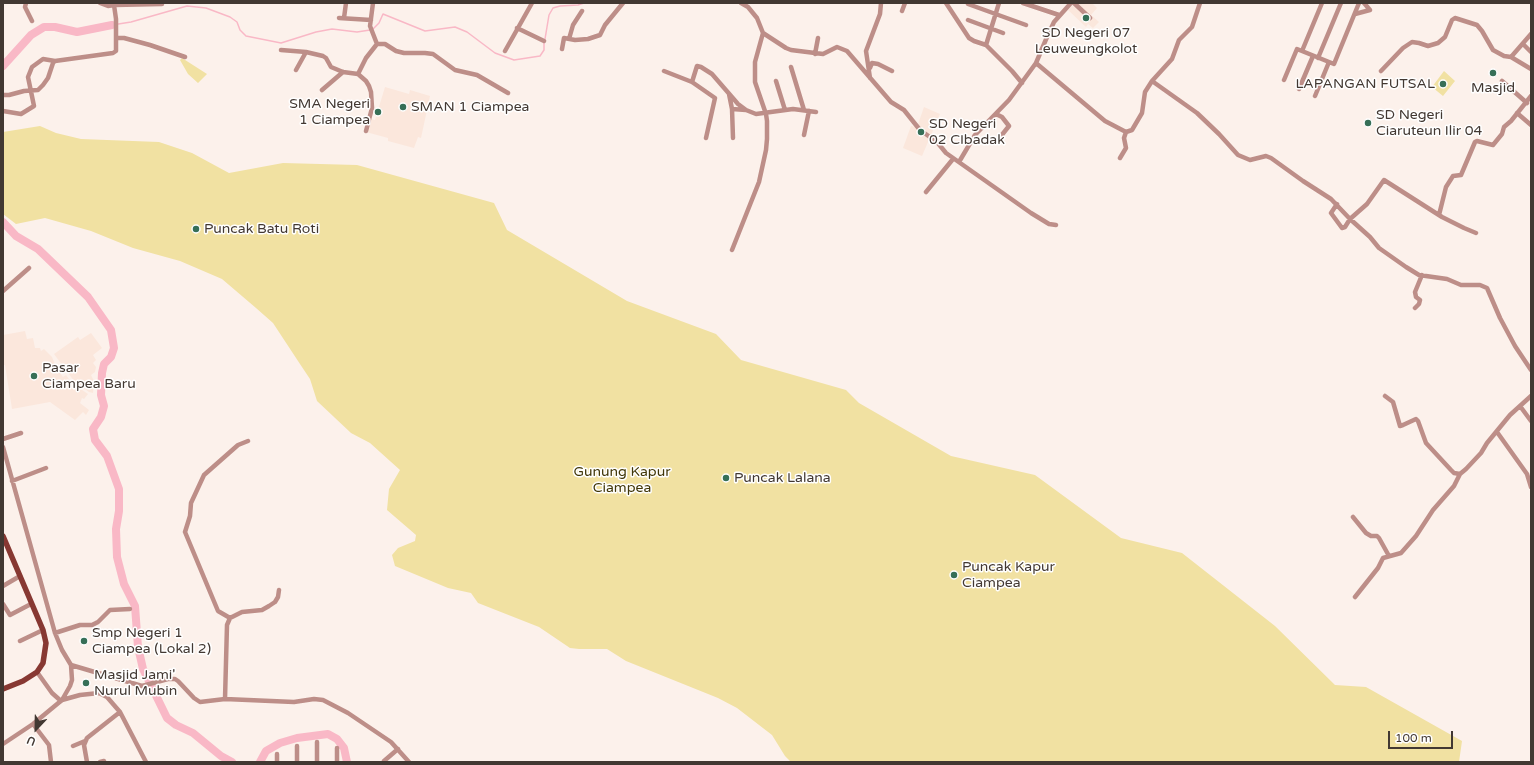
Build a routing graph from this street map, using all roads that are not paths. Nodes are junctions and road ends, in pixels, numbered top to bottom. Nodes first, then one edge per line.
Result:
1 (26, 3) edge
2 (100, 3) edge
3 (346, 3) edge
4 (373, 3) edge
5 (532, 3) edge
6 (623, 3) edge
7 (742, 3) edge
8 (881, 3) edge
9 (905, 3) edge
10 (946, 3) edge
11 (999, 3) edge
12 (1023, 3) edge
13 (1072, 3) edge
14 (1200, 3) edge
15 (1322, 3) edge
16 (1341, 3) edge
17 (1359, 3) edge
18 (1364, 3) edge
19 (162, 4) dead end
20 (968, 4) edge
21 (114, 5) junction
22 (749, 5) edge
23 (582, 11) dead end
24 (902, 11) dead end
25 (996, 13) junction
26 (1355, 14) junction
27 (1059, 16) junction
28 (339, 18) dead end
29 (344, 18) junction
30 (1090, 18) dead end
31 (371, 20) junction
32 (968, 20) dead end
33 (32, 21) dead end
34 (1026, 24) dead end
35 (517, 28) junction
36 (991, 29) junction
37 (763, 32) junction
38 (1003, 32) dead end
39 (1531, 34) edge
40 (116, 38) junction
41 (818, 38) dead end
42 (569, 40) junction
43 (544, 41) dead end
44 (377, 44) junction
45 (1523, 44) junction
46 (986, 45) junction
47 (562, 49) dead end
48 (281, 50) dead end
49 (505, 51) dead end
50 (1302, 51) junction
51 (306, 52) junction
52 (1531, 52) edge
53 (816, 54) junction
54 (185, 57) dead end
55 (1316, 57) junction
56 (1511, 57) junction
57 (55, 61) junction
58 (1329, 62) junction
59 (1036, 63) junction
60 (791, 67) dead end
61 (870, 68) junction
62 (1531, 69) edge
63 (296, 70) dead end
64 (664, 71) dead end
65 (892, 71) dead end
66 (1381, 71) dead end
67 (343, 72) junction
68 (358, 74) junction
69 (870, 78) junction
70 (776, 80) dead end
71 (1284, 80) dead end
72 (1502, 81) dead end
73 (692, 82) junction
74 (1152, 82) junction
75 (1022, 83) junction
76 (1300, 89) dead end
77 (30, 90) junction
78 (322, 90) dead end
79 (728, 92) junction
80 (508, 93) dead end
81 (3, 95) edge
82 (1315, 96) dead end
83 (1531, 96) edge
84 (1527, 103) junction
85 (732, 109) junction
86 (746, 110) junction
87 (785, 110) junction
88 (3, 111) edge
89 (807, 111) junction
90 (816, 112) dead end
91 (1517, 113) junction
92 (766, 114) junction
93 (996, 114) junction
94 (1531, 125) edge
95 (366, 131) dead end
96 (1126, 132) junction
97 (804, 135) dead end
98 (1001, 136) dead end
99 (706, 138) dead end
100 (732, 138) dead end
101 (1120, 158) dead end
102 (953, 159) junction
103 (959, 162) junction
104 (926, 192) dead end
105 (1337, 204) junction
106 (1438, 215) junction
107 (1350, 220) junction
108 (1056, 225) dead end
109 (1476, 233) dead end
110 (732, 250) dead end
111 (29, 268) dead end
112 (1422, 275) junction
113 (3, 290) edge
114 (1416, 308) dead end
115 (1531, 370) edge
116 (1385, 396) dead end
117 (1531, 396) edge
118 (1520, 406) junction
119 (1531, 421) edge
120 (1497, 432) junction
121 (21, 433) dead end
122 (3, 439) edge
123 (248, 441) dead end
124 (3, 447) edge
125 (46, 468) dead end
126 (1460, 474) junction
127 (12, 481) junction
128 (1531, 487) edge
129 (1353, 517) dead end
130 (3, 536) edge
131 (1389, 556) junction
132 (20, 576) junction
133 (3, 586) edge
134 (279, 590) dead end
135 (1355, 597) dead end
136 (3, 604) edge
137 (31, 604) junction
138 (130, 609) dead end
139 (230, 618) junction
140 (43, 630) junction
141 (55, 633) junction
142 (20, 641) dead end
143 (71, 665) junction
144 (37, 672) junction
145 (3, 689) edge
146 (225, 699) junction
147 (61, 700) junction
148 (120, 712) junction
149 (33, 724) junction
150 (85, 741) junction
151 (317, 742) dead end
152 (3, 744) edge
153 (73, 746) dead end
154 (297, 746) dead end
155 (337, 748) dead end
156 (398, 749) junction
157 (277, 754) dead end
158 (384, 761) edge
159 (51, 762) edge
160 (87, 762) edge
161 (146, 762) edge
162 (276, 762) edge
163 (297, 762) edge
164 (317, 762) edge
165 (337, 762) edge
166 (409, 762) edge

1 - 33 street
2 - 21 street
3 - 29 street
4 - 31 street
5 - 35 street
6 - 42 street
7 - 22 street
8 - 61 street
9 - 24 street
10 - 46 street
11 - 25 street
12 - 27 street
13 - 27 street
13 - 30 street
14 - 74 street
15 - 50 street
16 - 55 street
17 - 26 street
18 - 26 street
19 - 21 street
20 - 25 street
21 - 40 street
22 - 37 street
23 - 42 street
25 - 34 street
25 - 36 street
26 - 58 street
27 - 59 street
28 - 29 street
29 - 31 street
31 - 44 street
32 - 36 street
35 - 43 street
35 - 49 street
36 - 38 street
36 - 46 street
37 - 53 street
37 - 92 street
39 - 45 street
40 - 54 street
40 - 57 street
41 - 53 street
42 - 47 street
44 - 68 street
44 - 80 street
45 - 52 street
45 - 56 street
46 - 75 street
48 - 51 street
50 - 55 street
50 - 71 street
51 - 63 street
51 - 67 street
53 - 69 street
55 - 58 street
55 - 76 street
56 - 62 street
56 - 66 street
57 - 77 street
57 - 77 street
58 - 82 street
59 - 75 street
59 - 96 street
60 - 89 street
61 - 65 street
61 - 69 street
64 - 73 street
67 - 68 street
67 - 78 street
68 - 95 street
69 - 102 street
70 - 87 street
72 - 84 street
73 - 79 street
73 - 99 street
74 - 96 street
74 - 105 street
75 - 93 street
77 - 81 street
77 - 88 street
79 - 85 street
79 - 86 street
83 - 84 street
84 - 91 street
85 - 86 street
85 - 100 street
86 - 92 street
87 - 89 street
87 - 92 street
89 - 90 street
89 - 97 street
91 - 94 street
91 - 106 street
92 - 110 street
93 - 98 street
93 - 103 street
96 - 101 street
102 - 103 street
102 - 104 street
103 - 108 street
105 - 107 street
105 - 107 street
106 - 107 street
106 - 109 street
107 - 112 street
111 - 113 street
112 - 114 street
112 - 115 street
116 - 126 street
117 - 118 street
118 - 119 street
118 - 120 street
120 - 126 street
120 - 128 street
121 - 122 street
123 - 139 street
124 - 127 street
125 - 127 street
126 - 131 street
127 - 141 street
129 - 131 street
130 - 132 main road
131 - 135 street
132 - 133 street
132 - 137 main road
134 - 139 street
136 - 137 street
137 - 140 main road
138 - 141 street
139 - 146 street
140 - 142 street
140 - 144 main road
141 - 143 street
143 - 146 street
143 - 147 street
144 - 145 main road
144 - 147 street
146 - 156 street
147 - 148 street
147 - 149 street
148 - 150 street
148 - 161 street
149 - 152 street
149 - 159 street
150 - 153 street
150 - 160 street
151 - 164 street
154 - 163 street
155 - 165 street
156 - 158 street
156 - 166 street
157 - 162 street

